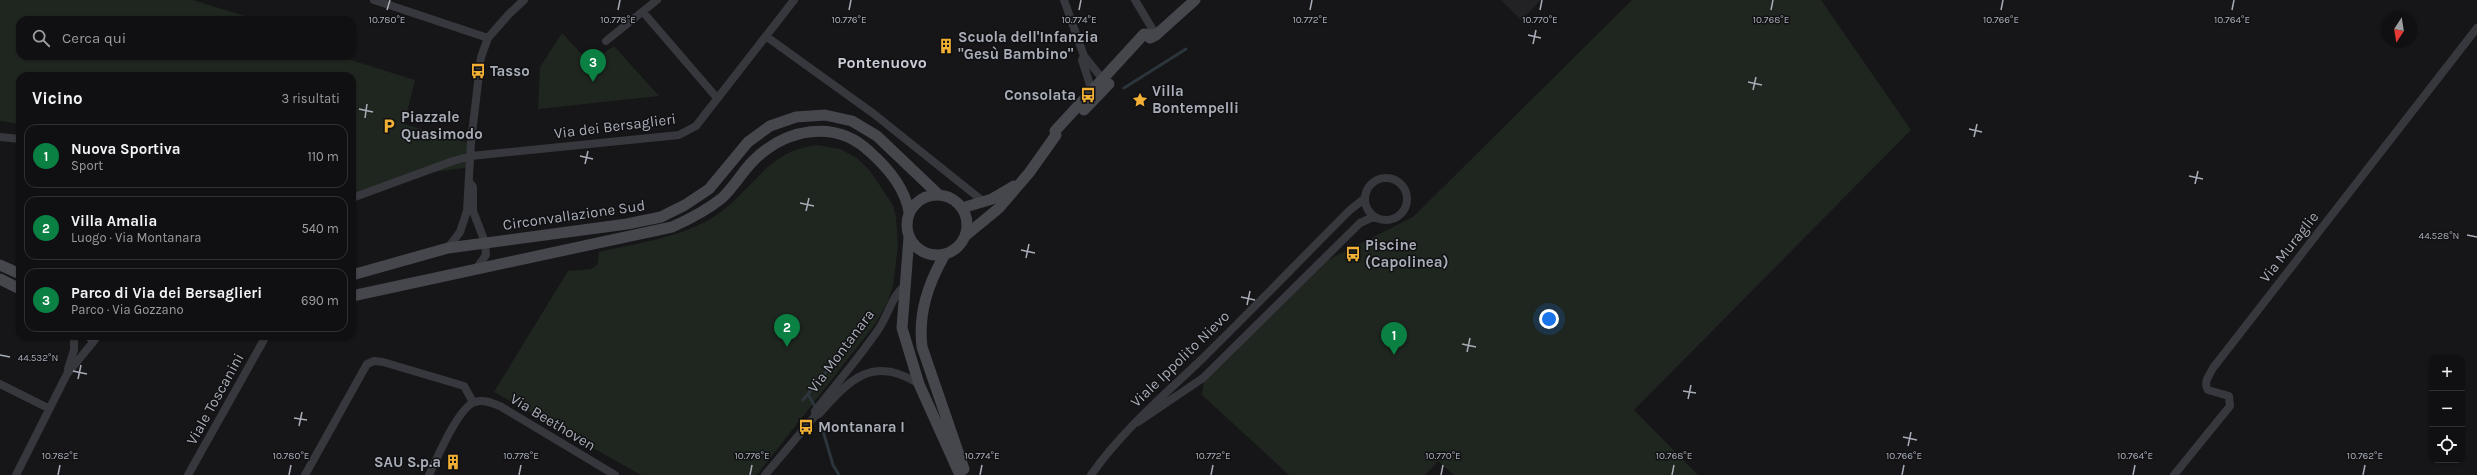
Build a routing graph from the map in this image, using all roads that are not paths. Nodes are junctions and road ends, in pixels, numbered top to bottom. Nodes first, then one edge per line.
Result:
1 (374, 0) edge
2 (524, 0) edge
3 (657, 0) edge
4 (794, 0) edge
5 (1064, 0) edge
6 (1135, 0) edge
7 (1195, 0) edge
8 (643, 12) junction
9 (2477, 28) edge
10 (1156, 35) junction
11 (767, 37) junction
12 (488, 38) junction
13 (606, 41) dead end
14 (1084, 56) junction
15 (1105, 83) junction
16 (1092, 91) junction
17 (717, 98) junction
18 (1056, 135) junction
19 (0, 137) edge
20 (16, 139) edge
21 (471, 156) junction
22 (1021, 182) junction
23 (470, 183) junction
24 (939, 194) junction
25 (356, 197) edge
26 (1364, 199) junction
27 (984, 202) junction
28 (962, 208) junction
29 (909, 212) junction
30 (1373, 217) junction
31 (965, 236) junction
32 (909, 237) junction
33 (485, 242) junction
34 (448, 248) junction
35 (945, 254) junction
36 (0, 265) edge
37 (475, 270) junction
38 (16, 272) edge
39 (356, 274) edge
40 (0, 280) edge
41 (905, 286) junction
42 (16, 287) edge
43 (356, 295) edge
44 (74, 340) edge
45 (95, 340) edge
46 (264, 340) edge
47 (67, 374) junction
48 (0, 384) edge
49 (919, 384) junction
50 (473, 402) junction
51 (48, 408) junction
52 (815, 416) junction
53 (1137, 422) junction
54 (16, 475) edge
55 (188, 475) edge
56 (305, 475) edge
57 (429, 475) edge
58 (615, 475) edge
59 (765, 475) edge
60 (960, 475) edge
61 (966, 475) edge
62 (1091, 475) edge
63 (2174, 475) edge

1 - 12 street
2 - 12 street
3 - 8 street
4 - 11 street, Via dei Bersaglieri
5 - 14 street
6 - 10 street
7 - 10 main road
8 - 13 street
8 - 17 street
9 - 63 street, Via Muraglie
10 - 15 main road
11 - 17 street, Via dei Bersaglieri
11 - 27 street
12 - 21 street
14 - 15 street
14 - 16 street
15 - 16 main road
15 - 18 main road
16 - 18 main road
17 - 21 street, Via dei Bersaglieri
18 - 22 main road
19 - 20 street
21 - 23 street
21 - 25 street, Via dei Bersaglieri
22 - 27 main road
22 - 31 main road
23 - 33 street
23 - 34 street
24 - 28 main road, Circonvallazione Sud
24 - 29 main road
24 - 33 main road, Circonvallazione Sud
26 - 30 street
26 - 30 street
26 - 53 street, Viale Ippolito Nievo
27 - 28 main road
28 - 31 main road
29 - 32 main road, Circonvallazione Sud
29 - 37 main road, Circonvallazione Sud
30 - 53 street, Viale Ippolito Nievo
31 - 35 main road
32 - 35 main road
32 - 41 main road, Circonvallazione Sud
33 - 34 main road, Circonvallazione Sud
33 - 37 street, Circonvallazione Sud
34 - 39 main road, Circonvallazione Sud
35 - 61 main road
36 - 38 main road
37 - 43 main road, Circonvallazione Sud
40 - 42 main road
41 - 49 main road, Circonvallazione Sud
41 - 52 street, Via Montanara
44 - 47 street
45 - 47 street
46 - 55 street, Viale Toscanini
47 - 51 street
48 - 51 street
49 - 52 street, Via Montanara
49 - 60 main road, Circonvallazione Sud
50 - 56 street
50 - 57 street
50 - 58 street, Via Beethoven
51 - 54 street
52 - 59 street, Via Montanara
53 - 62 street, Viale Ippolito Nievo

